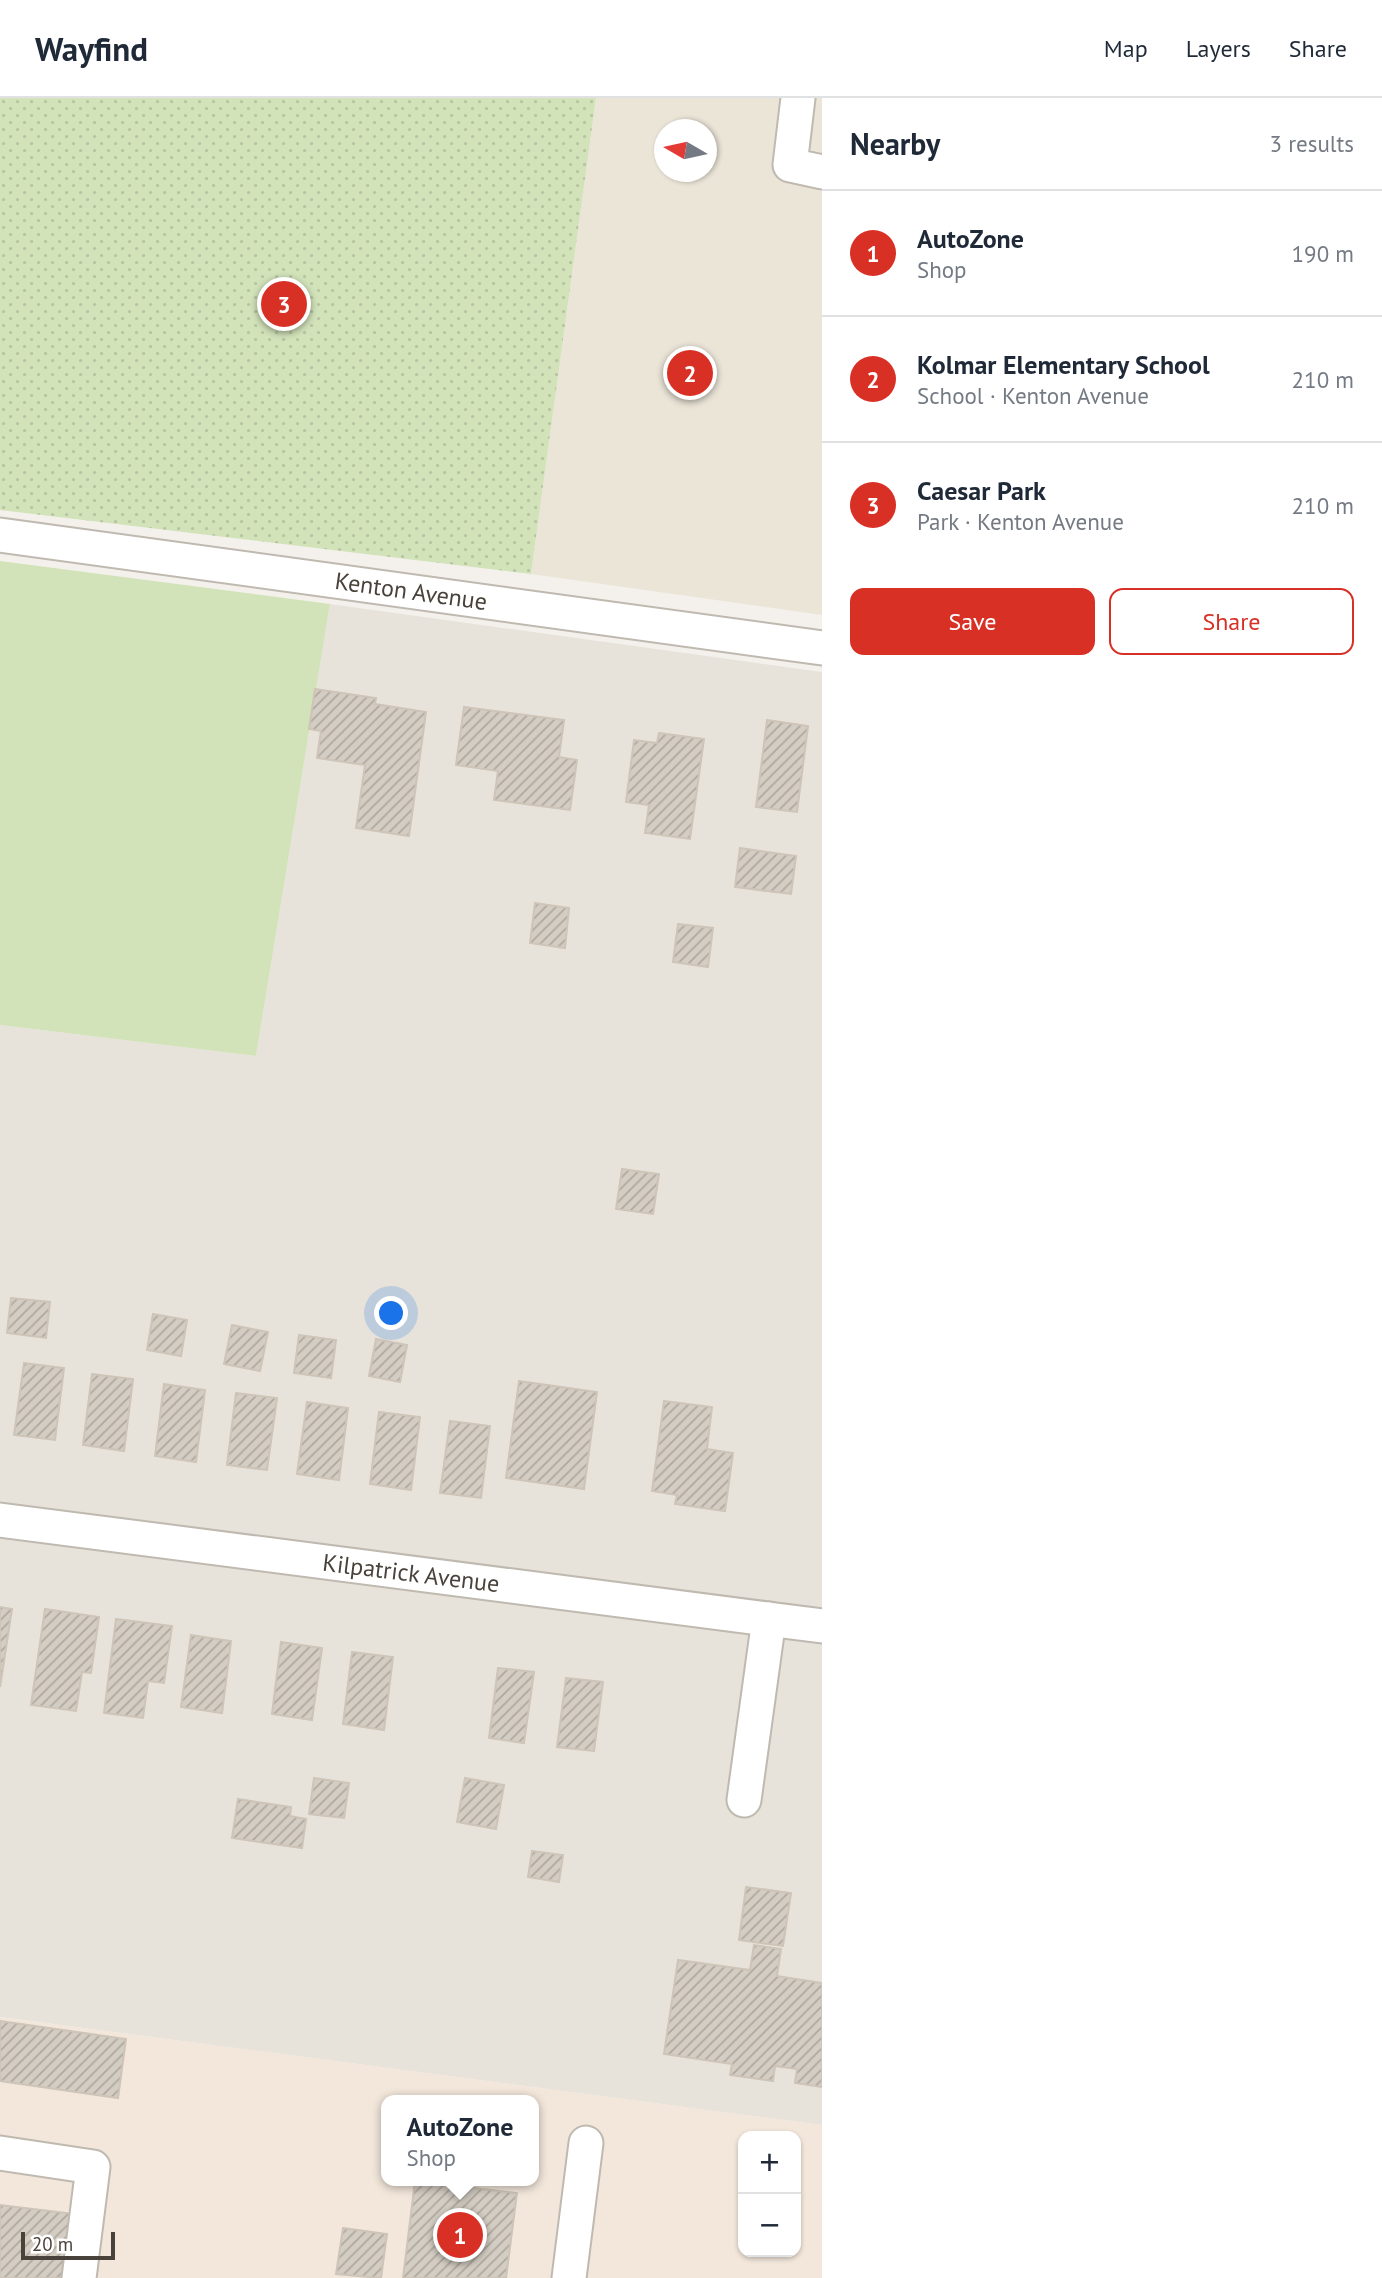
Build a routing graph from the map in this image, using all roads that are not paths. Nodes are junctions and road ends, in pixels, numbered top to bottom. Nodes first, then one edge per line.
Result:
1 (798, 98) edge
2 (822, 172) edge
3 (0, 535) edge
4 (822, 648) edge
5 (0, 1520) edge
6 (769, 1619) junction
7 (822, 1626) edge
8 (744, 1800) dead end
9 (586, 2143) dead end
10 (0, 2153) edge
11 (79, 2278) edge
12 (569, 2278) edge

1 - 2 street
3 - 4 street, Kenton Avenue
5 - 6 street, Kilpatrick Avenue
6 - 7 street, Kilpatrick Avenue
6 - 8 street
9 - 12 street
10 - 11 street

